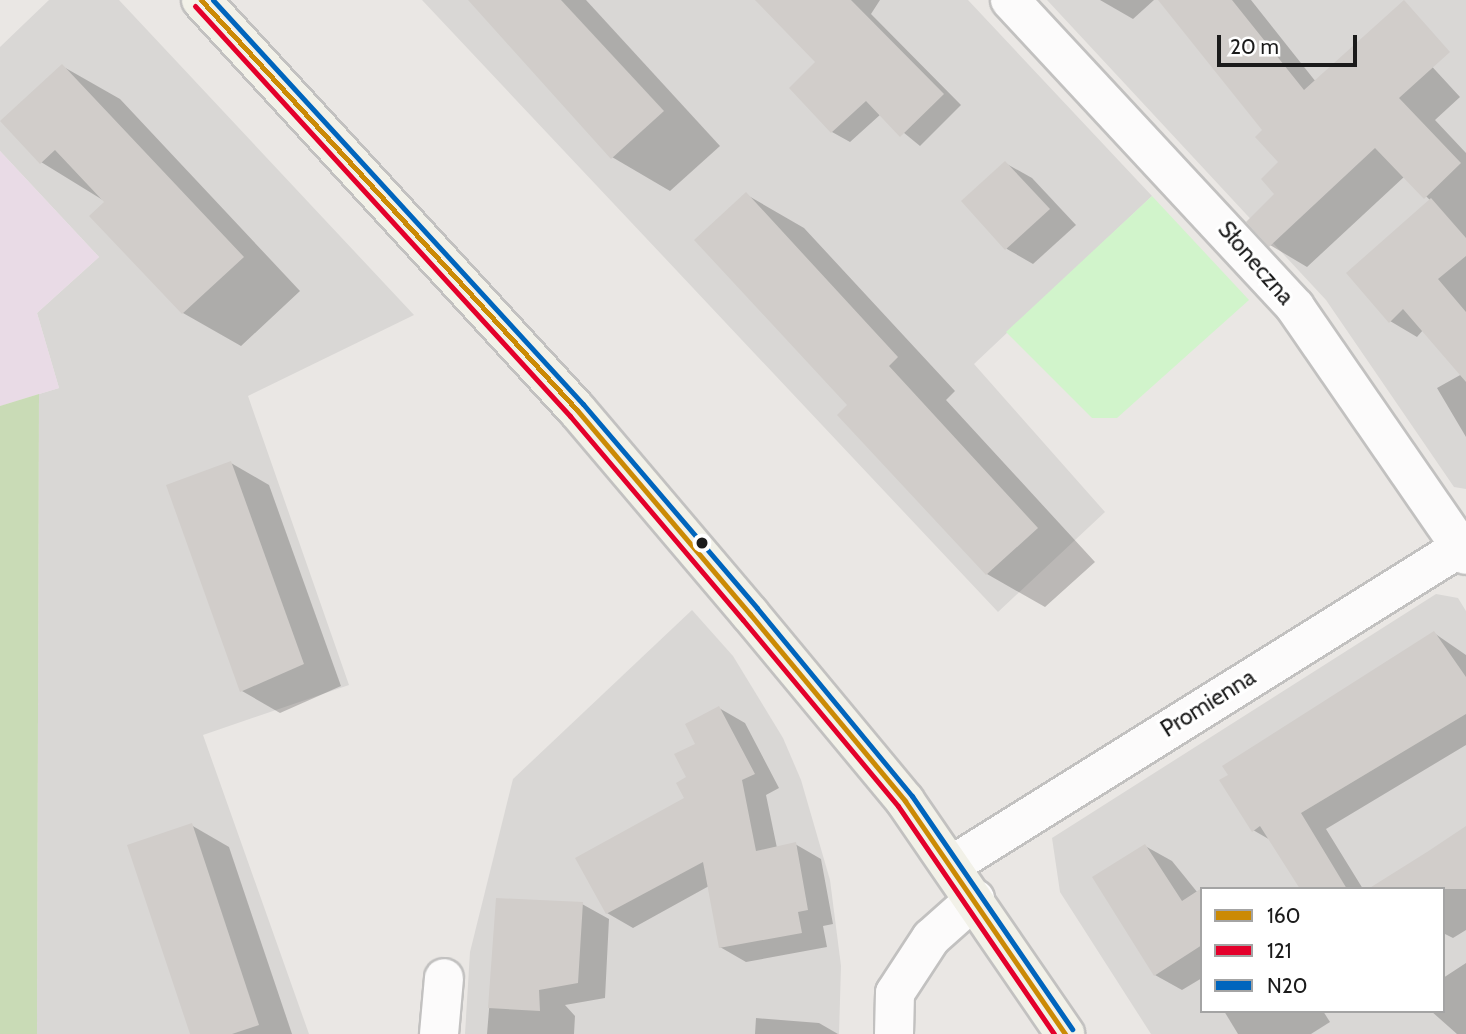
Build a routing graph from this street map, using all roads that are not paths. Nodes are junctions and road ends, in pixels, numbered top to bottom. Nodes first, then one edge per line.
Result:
1 (201, 0) edge
2 (1010, 0) edge
3 (1464, 549) edge
4 (952, 866) junction
5 (975, 899) junction
6 (444, 978) dead end
7 (439, 1034) edge
8 (894, 1034) edge
9 (1065, 1034) edge

1 - 4 main road
2 - 3 street, Słoneczna
3 - 4 street, Promienna
4 - 5 main road
5 - 8 street
5 - 9 main road
6 - 7 street

